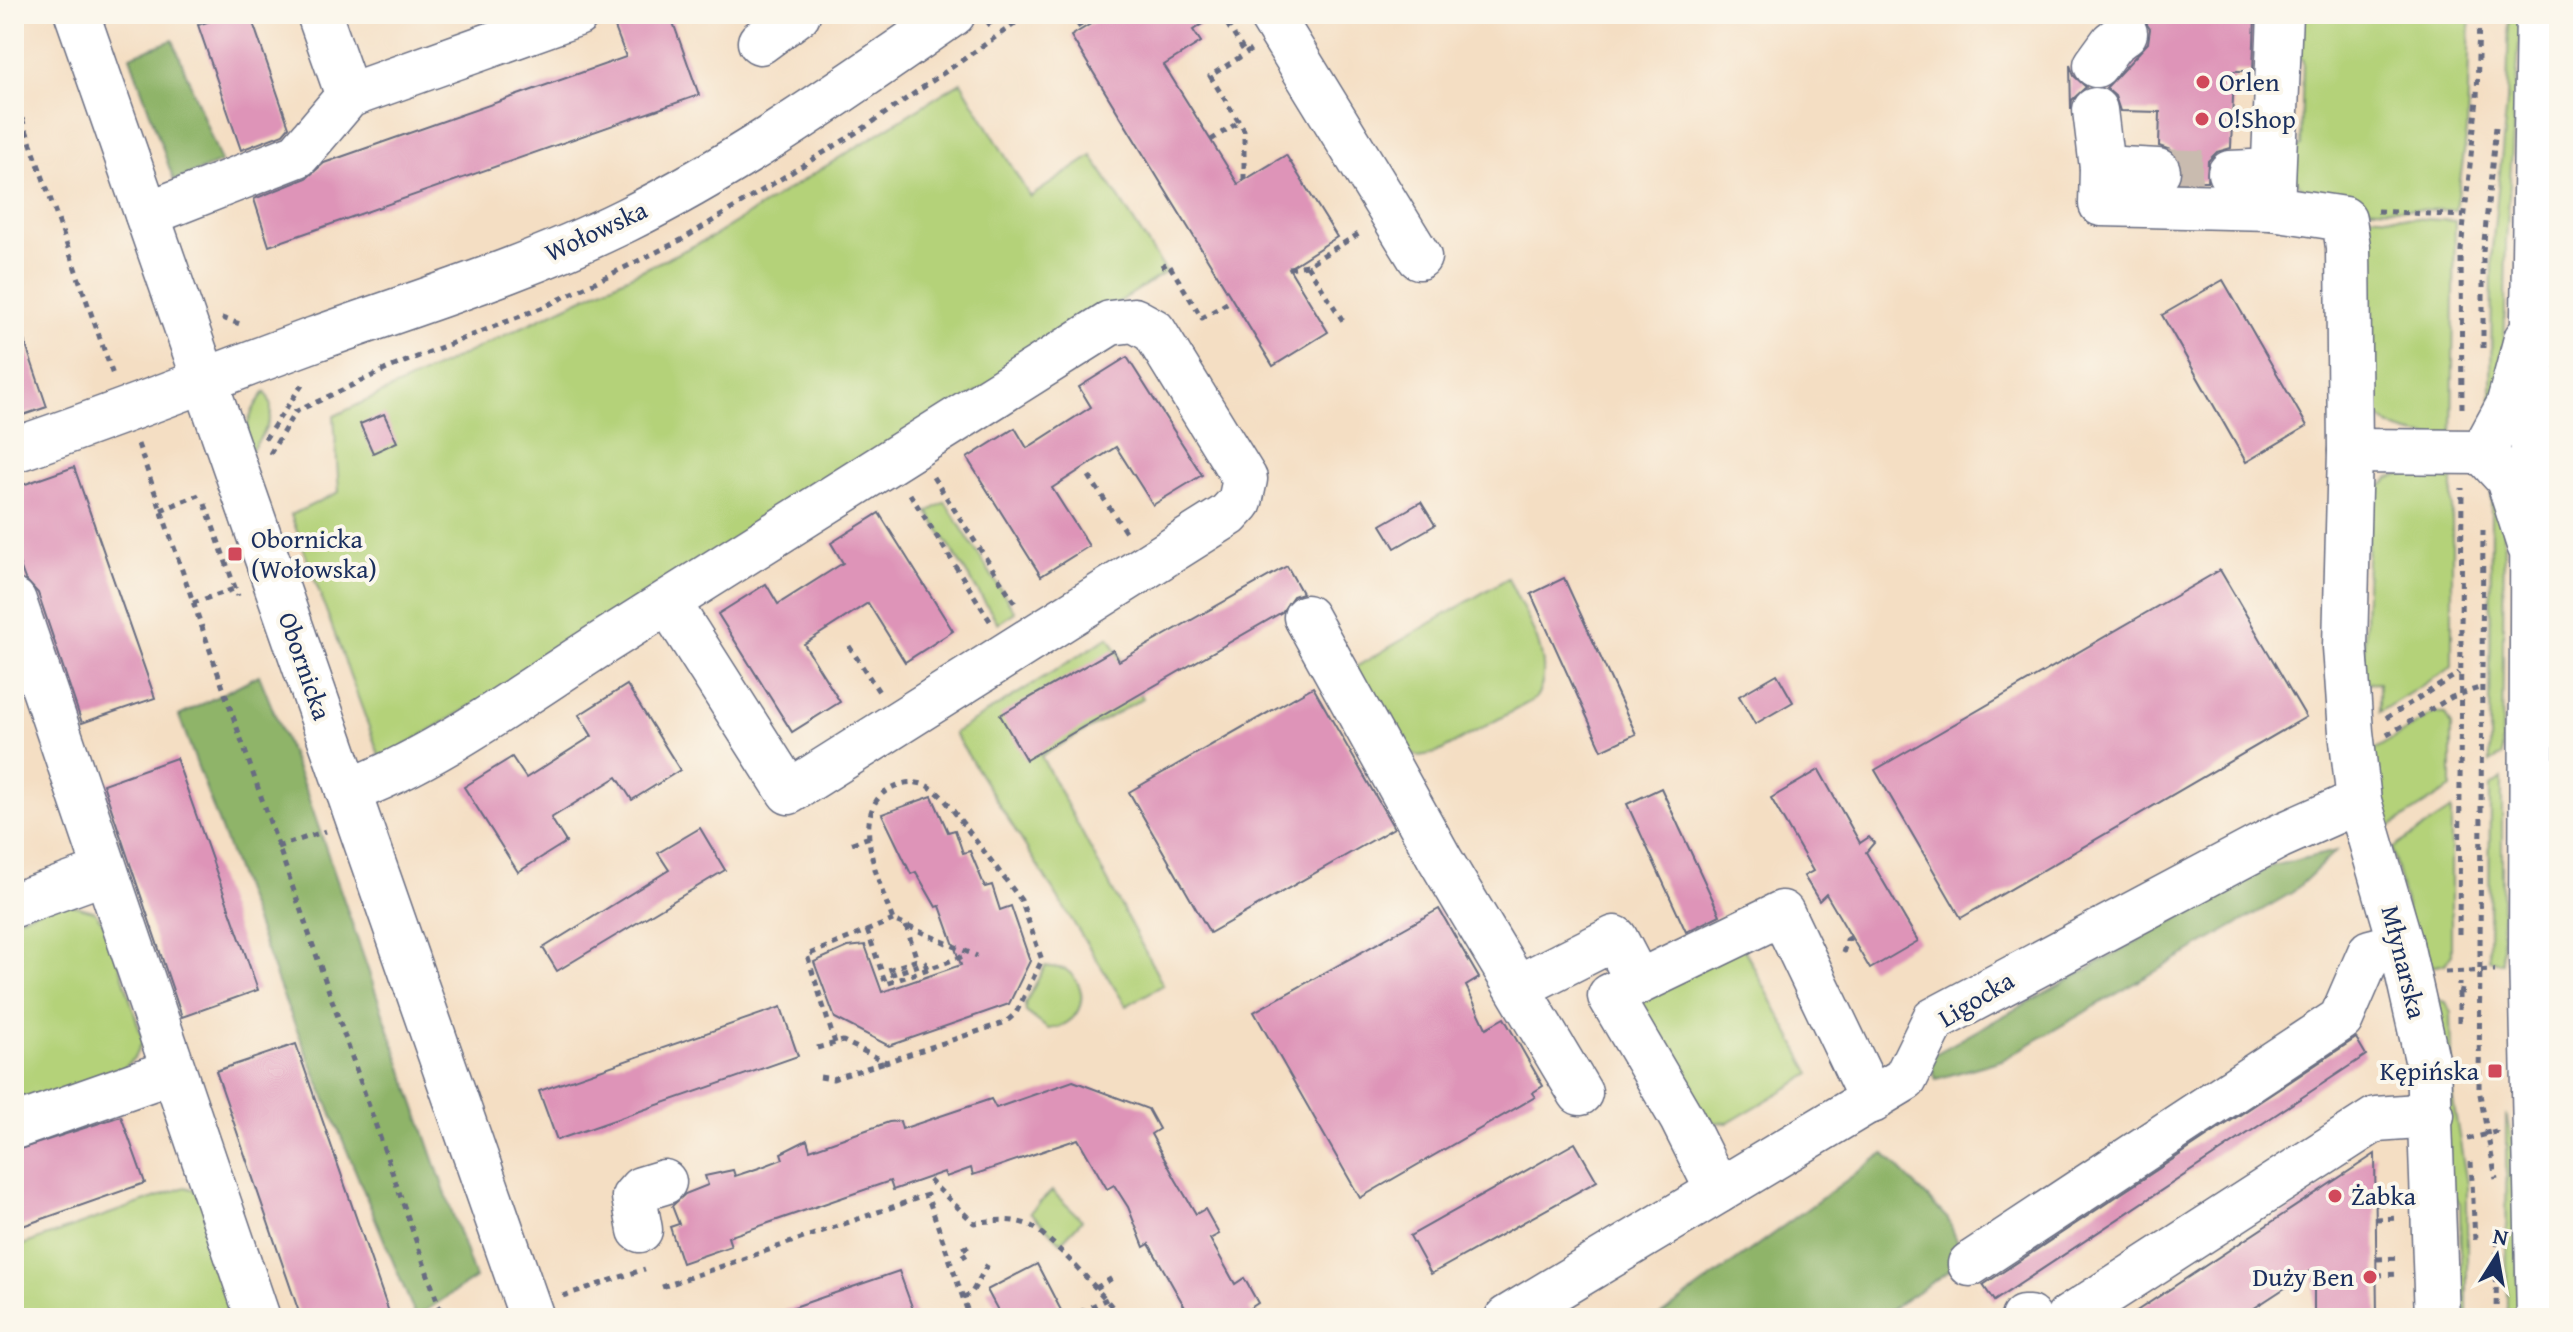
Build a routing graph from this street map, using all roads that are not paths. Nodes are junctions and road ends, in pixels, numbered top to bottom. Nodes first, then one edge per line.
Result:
1 (77, 14) edge
2 (319, 14) edge
3 (577, 14) edge
4 (798, 14) edge
5 (953, 14) edge
6 (2280, 14) edge
7 (2538, 14) edge
8 (1262, 31) edge
9 (2125, 33) dead end
10 (760, 42) dead end
11 (2096, 65) dead end
12 (348, 96) junction
13 (2095, 110) dead end
14 (2102, 168) junction
15 (2158, 171) tunnel mouth
16 (2230, 173) tunnel mouth
17 (2272, 190) junction
18 (147, 214) junction
19 (1419, 257) dead end
20 (2533, 316) junction
21 (204, 379) junction
22 (14, 450) edge
23 (2350, 451) junction
24 (2469, 454) junction
25 (2531, 553) junction
26 (14, 601) edge
27 (668, 602) junction
28 (1306, 617) dead end
29 (348, 791) junction
30 (2359, 801) junction
31 (105, 872) junction
32 (14, 905) edge
33 (2404, 961) junction
34 (1638, 982) junction
35 (1518, 987) junction
36 (173, 1071) junction
37 (1580, 1093) dead end
38 (1872, 1101) junction
39 (2432, 1115) junction
40 (14, 1127) edge
41 (664, 1182) dead end
42 (1718, 1191) junction
43 (647, 1248) road end
44 (1970, 1264) dead end
45 (543, 1308) edge
46 (258, 1318) edge
47 (1507, 1318) edge
48 (2068, 1318) edge
49 (2437, 1318) edge
50 (2539, 1318) edge

1 - 18 street, Obornicka
2 - 12 street
3 - 12 street
4 - 10 street
5 - 21 street, Wołowska
6 - 17 street
7 - 20 street
8 - 19 street
9 - 11 street
12 - 18 street
13 - 14 street
14 - 15 street
14 - 17 street
16 - 17 street
17 - 23 street, Młynarska
18 - 21 street, Obornicka
20 - 24 street
20 - 25 street
21 - 22 street, Wołowska
21 - 29 street, Obornicka
23 - 24 street
23 - 30 street, Młynarska
24 - 25 street
25 - 50 street
26 - 31 street
27 - 27 street
27 - 29 street
28 - 35 street
29 - 45 street, Obornicka
30 - 33 street, Młynarska
30 - 38 street, Ligocka
31 - 32 street
31 - 36 street
33 - 39 street, Młynarska
33 - 44 street
34 - 35 street
34 - 38 street
34 - 42 street
35 - 37 street
36 - 40 street
36 - 46 street
38 - 42 street, Ligocka
39 - 48 street
39 - 49 street, Młynarska
41 - 43 street
42 - 47 street, Ligocka

